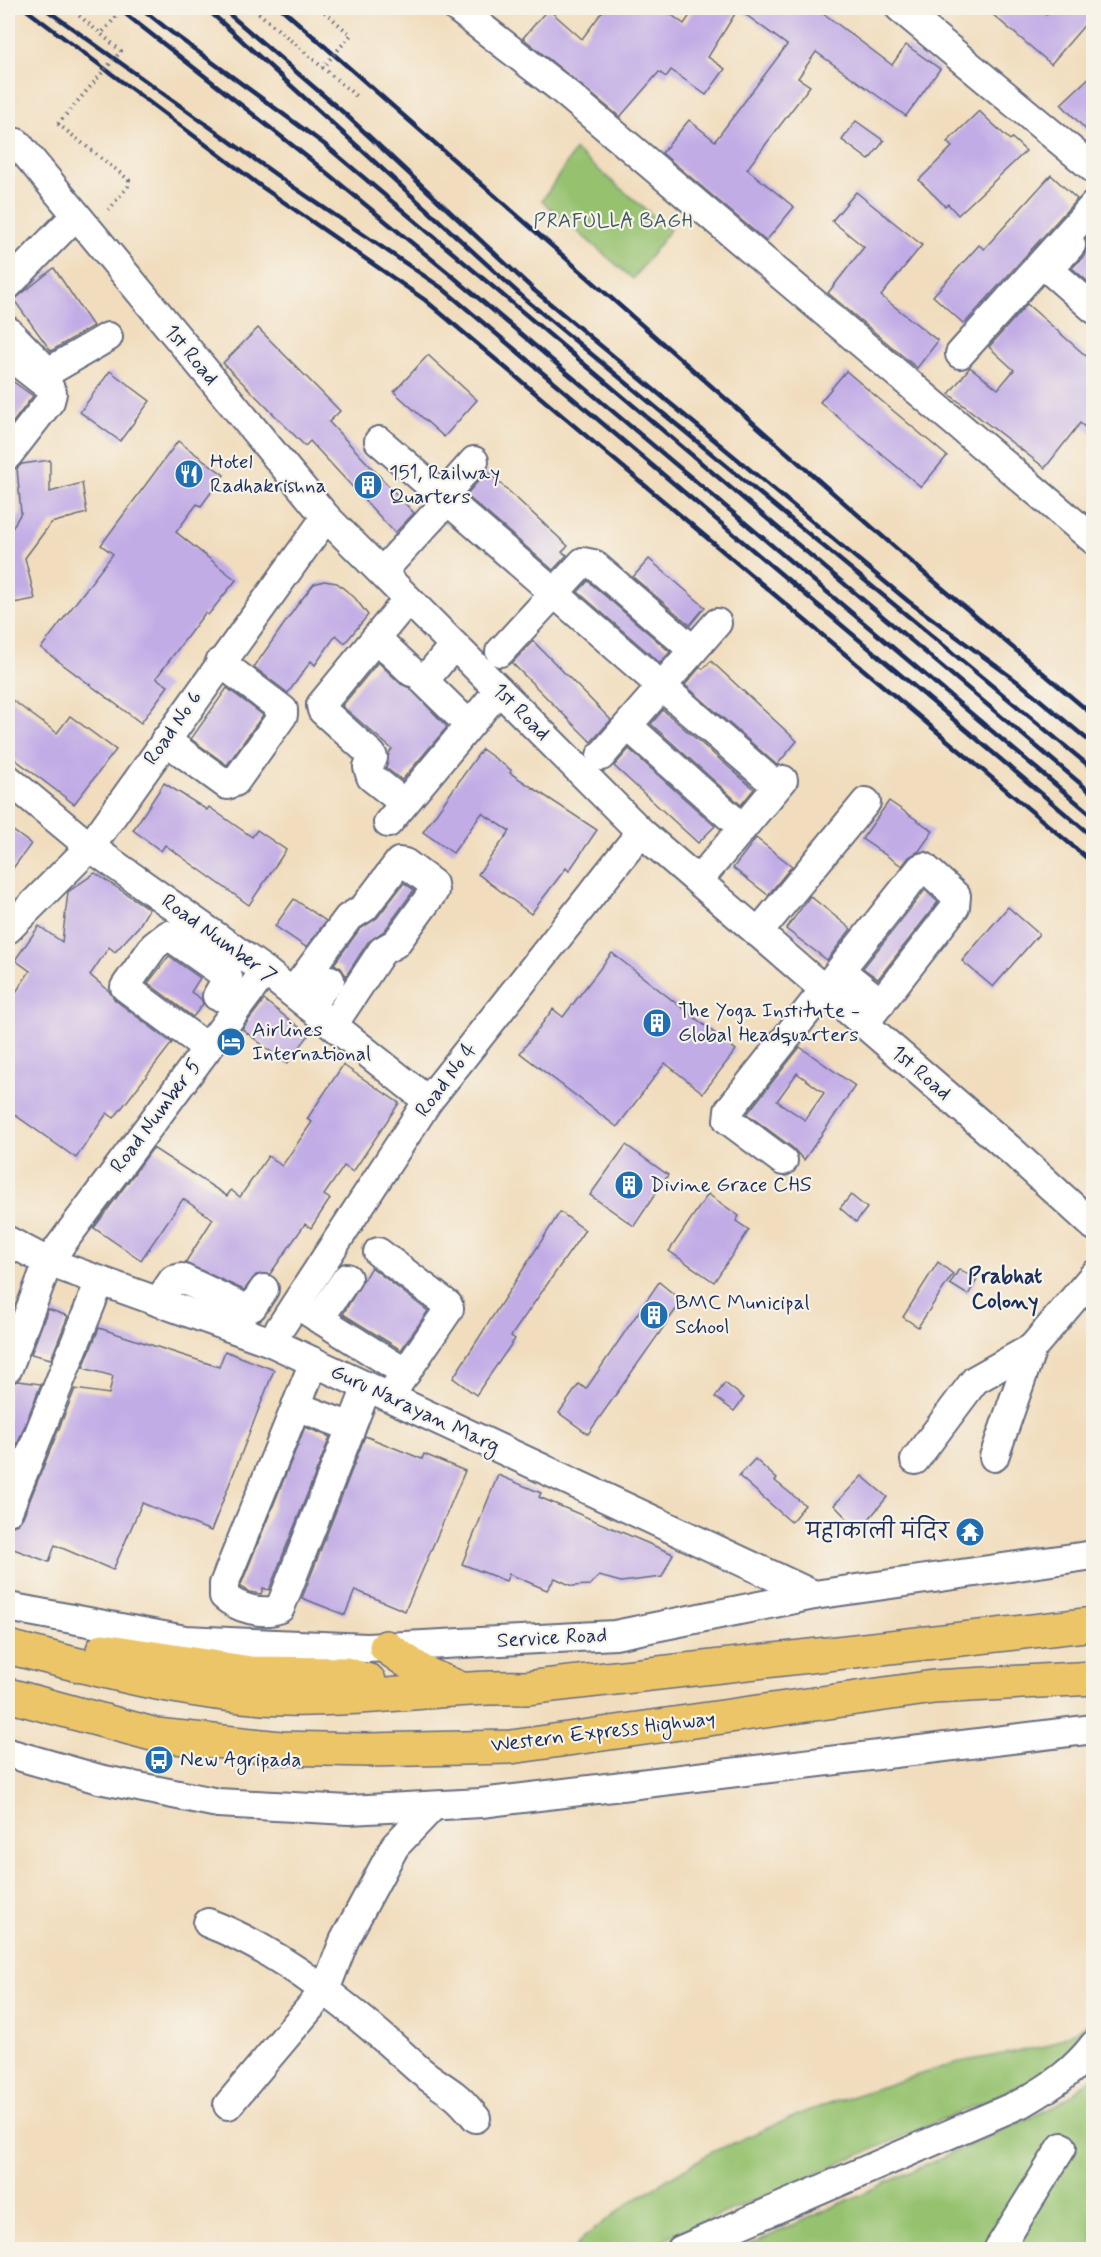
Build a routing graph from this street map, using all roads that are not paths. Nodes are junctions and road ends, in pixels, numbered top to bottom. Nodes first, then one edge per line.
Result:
1 (457, 8) edge
2 (900, 8) edge
3 (8, 141) edge
4 (1094, 169) edge
5 (1094, 205) edge
6 (76, 215) junction
7 (1094, 219) edge
8 (8, 285) edge
9 (1094, 309) edge
10 (8, 331) edge
11 (108, 337) dead end
12 (960, 354) dead end
13 (8, 355) edge
14 (379, 441) dead end
15 (8, 455) edge
16 (474, 461) dead end
17 (447, 501) junction
18 (326, 517) junction
19 (1094, 540) edge
20 (382, 572) junction
21 (553, 592) junction
22 (408, 599) junction
23 (717, 623) dead end
24 (376, 638) junction
25 (454, 645) junction
26 (693, 650) junction
27 (500, 652) dead end
28 (227, 667) junction
29 (412, 672) dead end
30 (662, 687) junction
31 (499, 690) junction
32 (469, 725) junction
33 (628, 726) junction
34 (171, 744) junction
35 (601, 756) dead end
36 (8, 779) edge
37 (866, 802) dead end
38 (729, 816) dead end
39 (641, 832) junction
40 (90, 847) junction
41 (698, 881) junction
42 (351, 916) junction
43 (179, 926) junction
44 (8, 929) edge
45 (758, 933) junction
46 (392, 946) junction
47 (264, 971) junction
48 (330, 980) dead end
49 (833, 981) junction
50 (301, 999) junction
51 (872, 1013) junction
52 (333, 1025) junction
53 (207, 1048) junction
54 (428, 1101) junction
55 (783, 1161) dead end
56 (1094, 1226) edge
57 (8, 1241) edge
58 (378, 1252) dead end
59 (48, 1262) junction
60 (1094, 1275) edge
61 (347, 1278) dead end
62 (100, 1281) junction
63 (264, 1289) dead end
64 (201, 1303) junction
65 (308, 1311) junction
66 (271, 1342) junction
67 (1032, 1348) junction
68 (314, 1362) junction
69 (8, 1368) edge
70 (405, 1373) junction
71 (378, 1392) junction
72 (296, 1406) junction
73 (351, 1427) junction
74 (993, 1457) dead end
75 (915, 1460) dead end
76 (8, 1511) edge
77 (1094, 1555) edge
78 (814, 1595) junction
79 (8, 1606) edge
80 (1094, 1624) edge
81 (8, 1629) edge
82 (8, 1647) edge
83 (386, 1647) junction
84 (1094, 1678) edge
85 (460, 1689) junction
86 (385, 1694) junction
87 (8, 1695) edge
88 (1094, 1730) edge
89 (8, 1753) edge
90 (433, 1806) junction
91 (208, 1923) dead end
92 (324, 1990) junction
93 (1094, 2045) edge
94 (228, 2105) dead end
95 (476, 2118) dead end
96 (1062, 2147) dead end
97 (693, 2246) edge
98 (998, 2250) edge

1 - 19 street
2 - 4 street
3 - 6 street, 1st Road
5 - 12 street
6 - 8 street
6 - 18 street, 1st Road
7 - 9 street
10 - 11 street
13 - 15 street
14 - 17 street
16 - 17 street
17 - 20 street
17 - 21 street
18 - 20 street, 1st Road
18 - 28 street, Road No 6
20 - 22 street, 1st Road
21 - 26 street
21 - 27 street
21 - 30 street
22 - 24 street
22 - 25 street, 1st Road
23 - 26 street
24 - 29 street
24 - 32 street
25 - 31 street, 1st Road
25 - 32 street
26 - 30 street
28 - 34 street, Road No 6
28 - 34 street
30 - 33 street
30 - 41 street
31 - 32 street
31 - 39 street, 1st Road
33 - 35 street
33 - 38 street
34 - 40 street, Road No 6
36 - 40 street, Road Number 7
37 - 45 street
39 - 41 street, 1st Road
39 - 54 street, Road No 4
40 - 43 street, Road Number 7
40 - 44 street, Road No 6
41 - 45 street, 1st Road
42 - 46 street
42 - 46 street
42 - 50 street
43 - 47 street, Road Number 7
43 - 47 street
43 - 53 street
45 - 49 street, 1st Road
46 - 52 street
47 - 50 street, Road Number 7
47 - 53 street, Road Number 5
48 - 50 street
49 - 51 street, 1st Road
49 - 51 street
49 - 55 street
50 - 52 street, Road Number 7
51 - 56 street, 1st Road
52 - 54 street, Road Number 7
53 - 59 street, Road Number 5
54 - 65 street, Road No 4
57 - 59 street, Guru Narayan Marg
58 - 70 street
59 - 62 street, Guru Narayan Marg
59 - 69 street, Road Number 5
60 - 67 street
61 - 65 street
62 - 64 street, Guru Narayan Marg
62 - 76 street
63 - 64 street
64 - 66 street, Guru Narayan Marg
65 - 66 street, Road No 4
65 - 70 street
66 - 68 street, Guru Narayan Marg
67 - 74 street
67 - 75 street
68 - 71 street, Guru Narayan Marg
68 - 72 street
70 - 71 street
71 - 73 street
71 - 78 street, Guru Narayan Marg
72 - 73 street
72 - 73 street
77 - 78 street, Service Road
78 - 83 street, Service Road
79 - 83 street, Service Road
80 - 85 highway
81 - 86 highway
82 - 86 highway
83 - 85 highway
84 - 87 highway, Western Express Highway
85 - 86 highway
88 - 90 street
89 - 90 street
90 - 92 street
91 - 92 street
92 - 94 street
92 - 95 street
93 - 97 street
96 - 98 street

